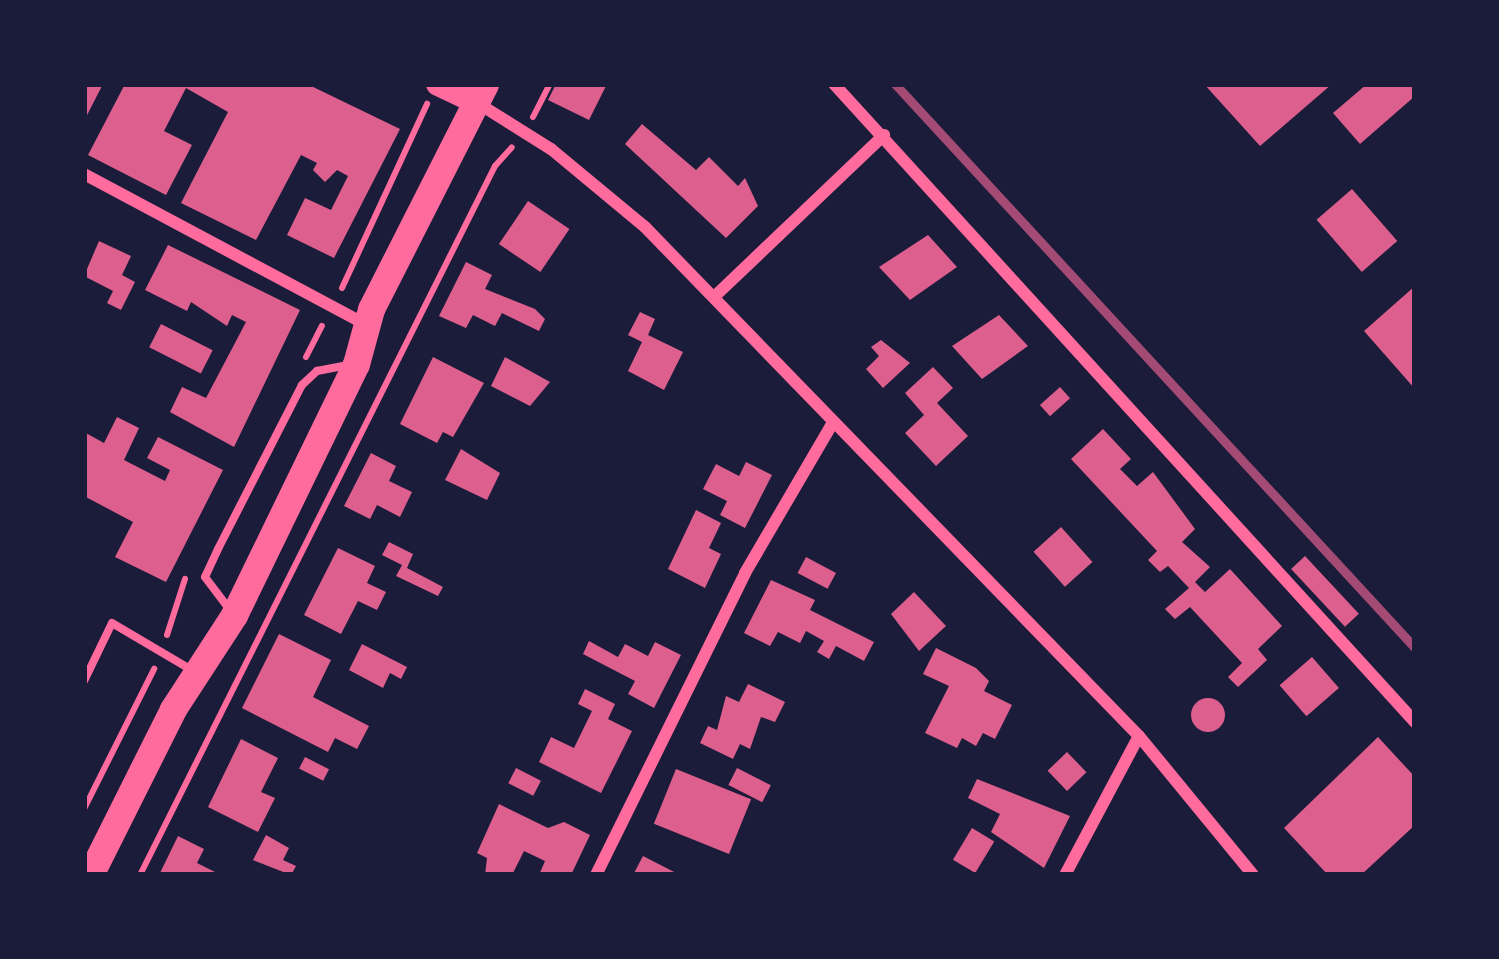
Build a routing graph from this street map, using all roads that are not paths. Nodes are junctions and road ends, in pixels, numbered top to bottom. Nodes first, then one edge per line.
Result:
1 (438, 84) edge
2 (834, 84) edge
3 (480, 93) edge
4 (884, 135) junction
5 (84, 174) edge
6 (714, 297) junction
7 (365, 324) junction
8 (356, 364) junction
9 (832, 424) junction
10 (234, 615) junction
11 (197, 672) junction
12 (84, 681) edge
13 (1415, 722) edge
14 (1139, 736) junction
15 (90, 875) edge
16 (596, 875) edge
17 (1065, 875) edge
18 (1253, 875) edge

1 - 3 main road
2 - 4 street
3 - 6 street
3 - 7 main road
4 - 6 street
4 - 13 street
5 - 7 street
6 - 9 street
7 - 8 main road
8 - 10 main road
8 - 10 lane
9 - 14 street
9 - 16 street
10 - 11 main road
11 - 12 lane
11 - 15 main road
14 - 17 street
14 - 18 street

